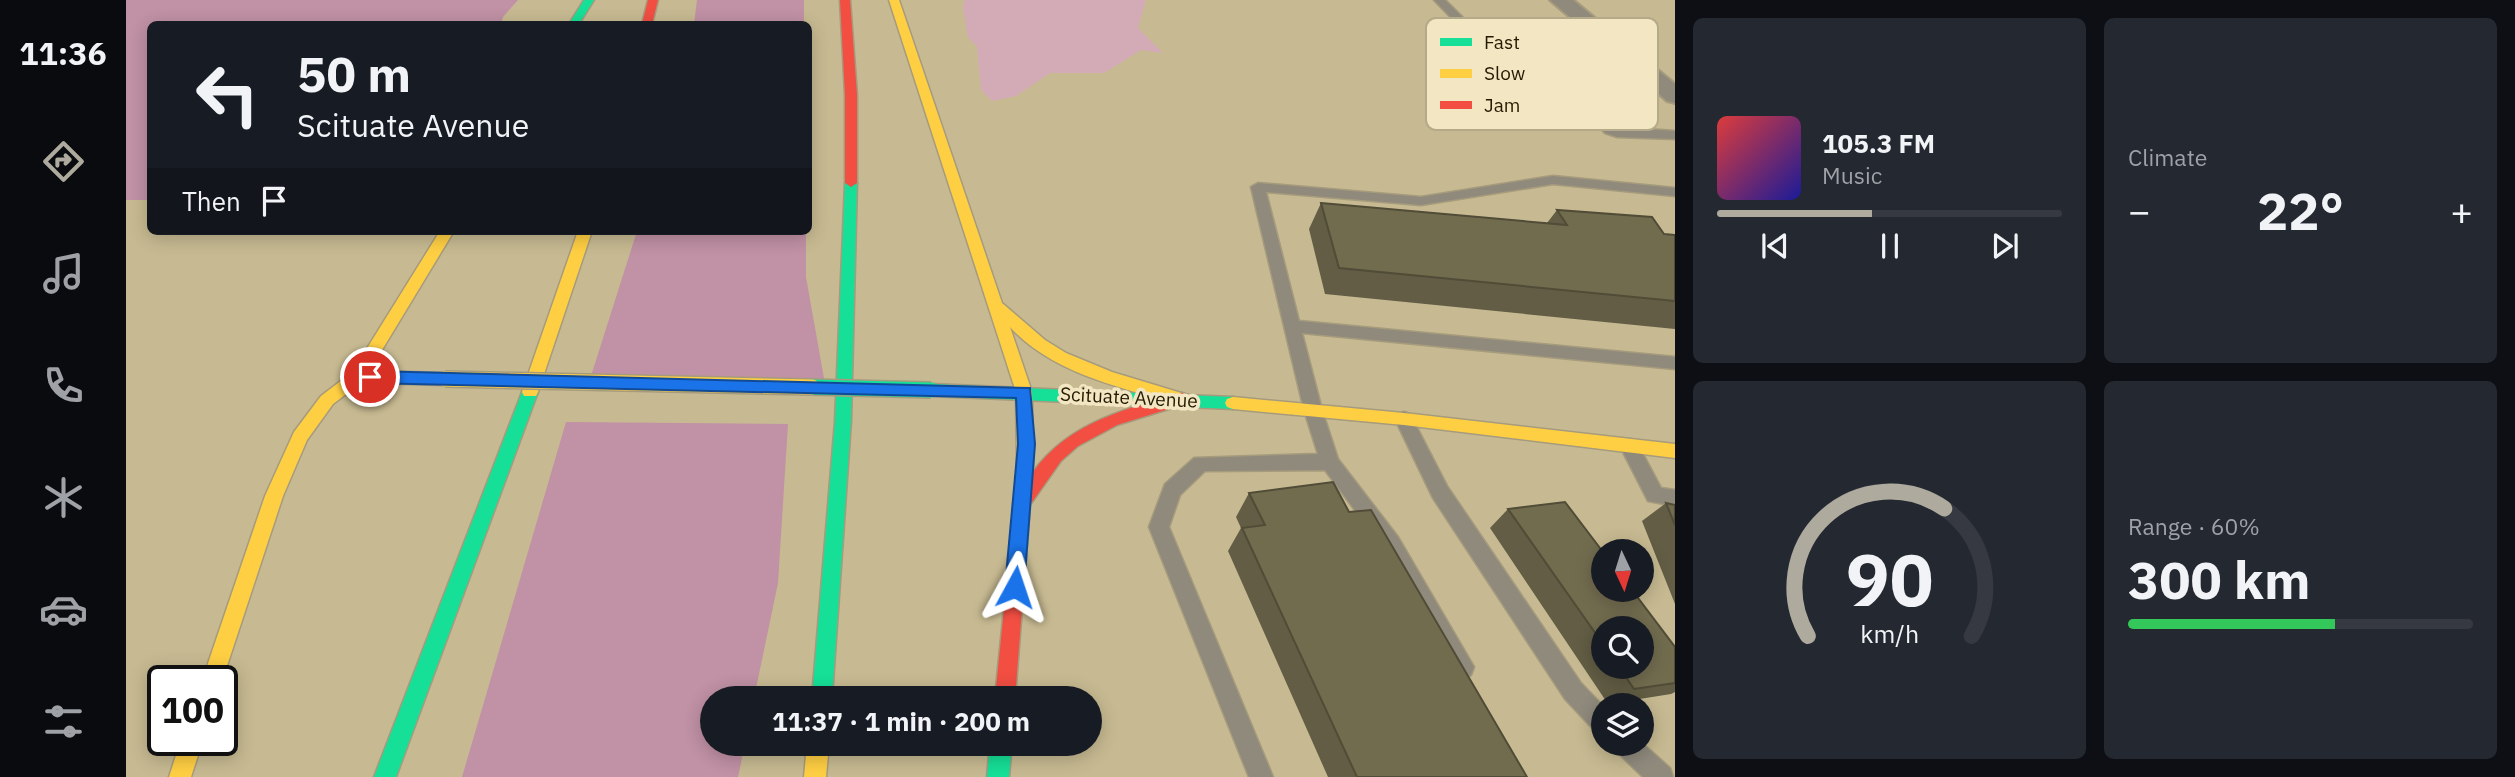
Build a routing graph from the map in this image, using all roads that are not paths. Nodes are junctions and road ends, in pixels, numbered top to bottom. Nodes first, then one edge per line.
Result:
1 (589, 0) edge
2 (653, 0) edge
3 (845, 0) edge
4 (894, 0) edge
5 (1439, 0) edge
6 (1562, 1) edge
7 (1457, 18) edge
8 (1582, 18) edge
9 (577, 21) edge
10 (648, 21) edge
11 (1658, 82) edge
12 (1675, 96) edge
13 (1610, 130) edge
14 (1675, 135) edge
15 (1675, 192) edge
16 (445, 235) edge
17 (584, 235) edge
18 (993, 293) junction
19 (1294, 326) junction
20 (1675, 363) edge
21 (370, 377) junction
22 (1024, 392) junction
23 (1182, 399) junction
24 (1313, 410) junction
25 (1404, 419) junction
26 (1629, 446) junction
27 (1675, 451) edge
28 (1330, 462) junction
29 (1675, 498) edge
30 (1020, 532) junction
31 (217, 665) edge
32 (1472, 683) edge
33 (823, 686) edge
34 (1006, 686) edge
35 (1591, 710) edge
36 (187, 756) edge
37 (817, 756) edge
38 (1000, 756) edge
39 (1638, 756) edge
40 (180, 777) edge
41 (385, 777) edge
42 (815, 777) edge
43 (998, 777) edge
44 (1261, 777) edge
45 (1661, 777) edge

1 - 9 main road
2 - 10 main road
3 - 33 main road
4 - 18 main road
5 - 7 lane
6 - 8 street
11 - 12 street
13 - 14 lane
15 - 19 lane
16 - 21 main road
17 - 41 main road
18 - 22 main road
18 - 23 main road
19 - 20 lane
19 - 24 lane
21 - 22 main road, Scituate Avenue, bridge
21 - 31 main road
22 - 23 main road, Scituate Avenue
22 - 30 main road
23 - 24 main road, Scituate Avenue
23 - 30 main road
24 - 25 main road, Scituate Avenue
24 - 28 lane
25 - 26 main road, Scituate Avenue
25 - 35 lane
26 - 27 main road, Scituate Avenue
26 - 29 lane
28 - 32 lane
28 - 44 lane
30 - 34 main road
36 - 40 main road
37 - 42 main road
38 - 43 main road
39 - 45 lane

